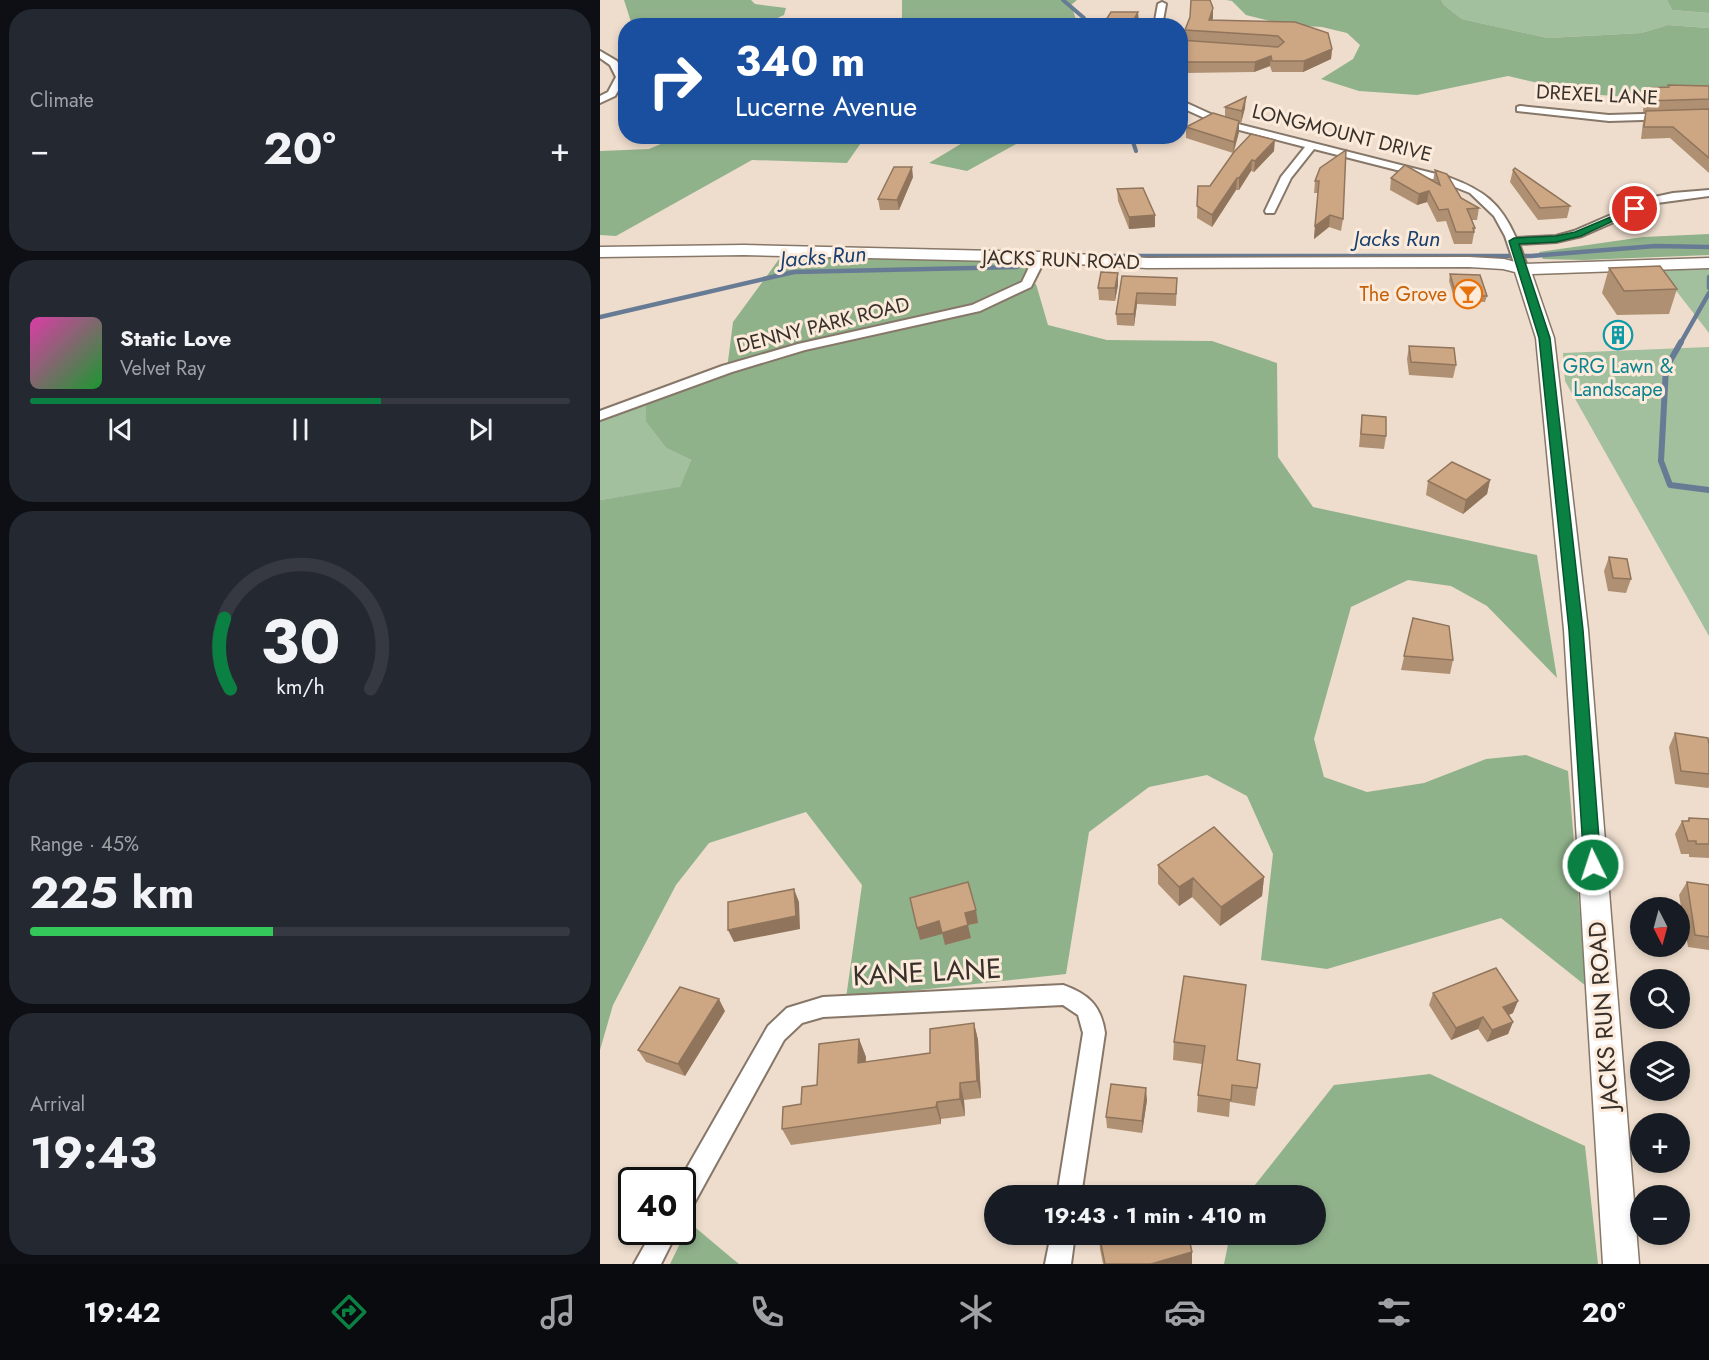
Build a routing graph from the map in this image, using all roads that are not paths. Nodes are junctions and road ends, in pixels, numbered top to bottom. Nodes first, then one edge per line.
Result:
1 (1162, 4) dead end
2 (1159, 18) edge
3 (600, 54) edge
4 (618, 71) edge
5 (618, 83) edge
6 (600, 100) edge
7 (1188, 107) edge
8 (1520, 109) dead end
9 (1709, 116) edge
10 (1311, 146) junction
11 (1709, 193) edge
12 (1270, 211) dead end
13 (600, 252) edge
14 (1518, 255) junction
15 (1040, 257) junction
16 (1709, 263) edge
17 (600, 416) edge
18 (696, 1175) edge
19 (1071, 1185) edge
20 (658, 1245) edge
21 (1061, 1245) edge
22 (647, 1264) edge
23 (1058, 1264) edge
24 (1621, 1264) edge

1 - 2 street
3 - 4 street
5 - 6 street
7 - 10 street, LONGMOUNT DRIVE
8 - 9 street, DREXEL LANE
10 - 12 street
10 - 14 street, LONGMOUNT DRIVE
11 - 14 street
13 - 15 street, JACKS RUN ROAD
14 - 15 street, JACKS RUN ROAD
14 - 16 street, JACKS RUN ROAD
14 - 24 street, JACKS RUN ROAD
15 - 17 street, DENNY PARK ROAD
18 - 19 street, KANE LANE
20 - 22 street
21 - 23 street

